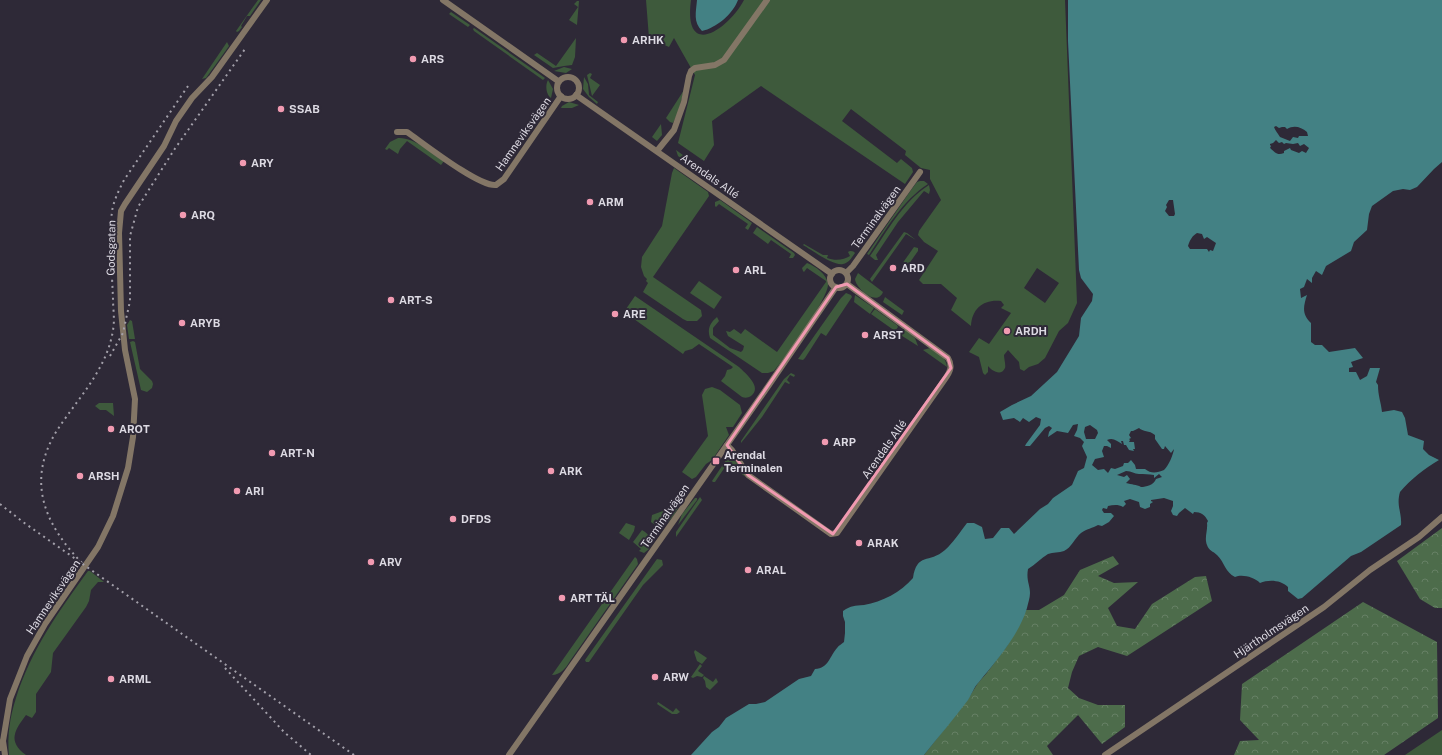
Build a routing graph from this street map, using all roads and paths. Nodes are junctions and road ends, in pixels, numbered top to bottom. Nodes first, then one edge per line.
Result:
1 (267, 0) edge
2 (443, 0) edge
3 (767, 0) edge
4 (558, 82) junction
5 (576, 95) junction
6 (561, 96) junction
7 (397, 132) dead end
8 (657, 151) junction
9 (920, 172) dead end
10 (846, 273) junction
11 (832, 274) junction
12 (847, 284) junction
13 (836, 287) junction
14 (727, 445) junction
15 (128, 468) joint
16 (1442, 517) edge
17 (3, 741) junction
18 (0, 748) edge
19 (6, 755) edge
20 (509, 755) edge
21 (1105, 755) edge

1 - 15 street, Godsgatan
2 - 4 street
3 - 8 street
4 - 5 street
4 - 6 street
5 - 6 street
5 - 8 street, Arendals Allé
6 - 7 street, Hamneviksvägen
8 - 11 street, Arendals Allé
9 - 10 street, Terminalvägen
10 - 11 street
10 - 12 street
11 - 13 street
12 - 13 street
12 - 14 street, Arendals Allé
13 - 14 street, Terminalvägen
14 - 20 street, Terminalvägen
15 - 17 street, Hamneviksvägen
16 - 21 street, Hjärtholmsvägen
17 - 18 street, Hamneviksvägen
17 - 19 street, Hamneviksvägen

